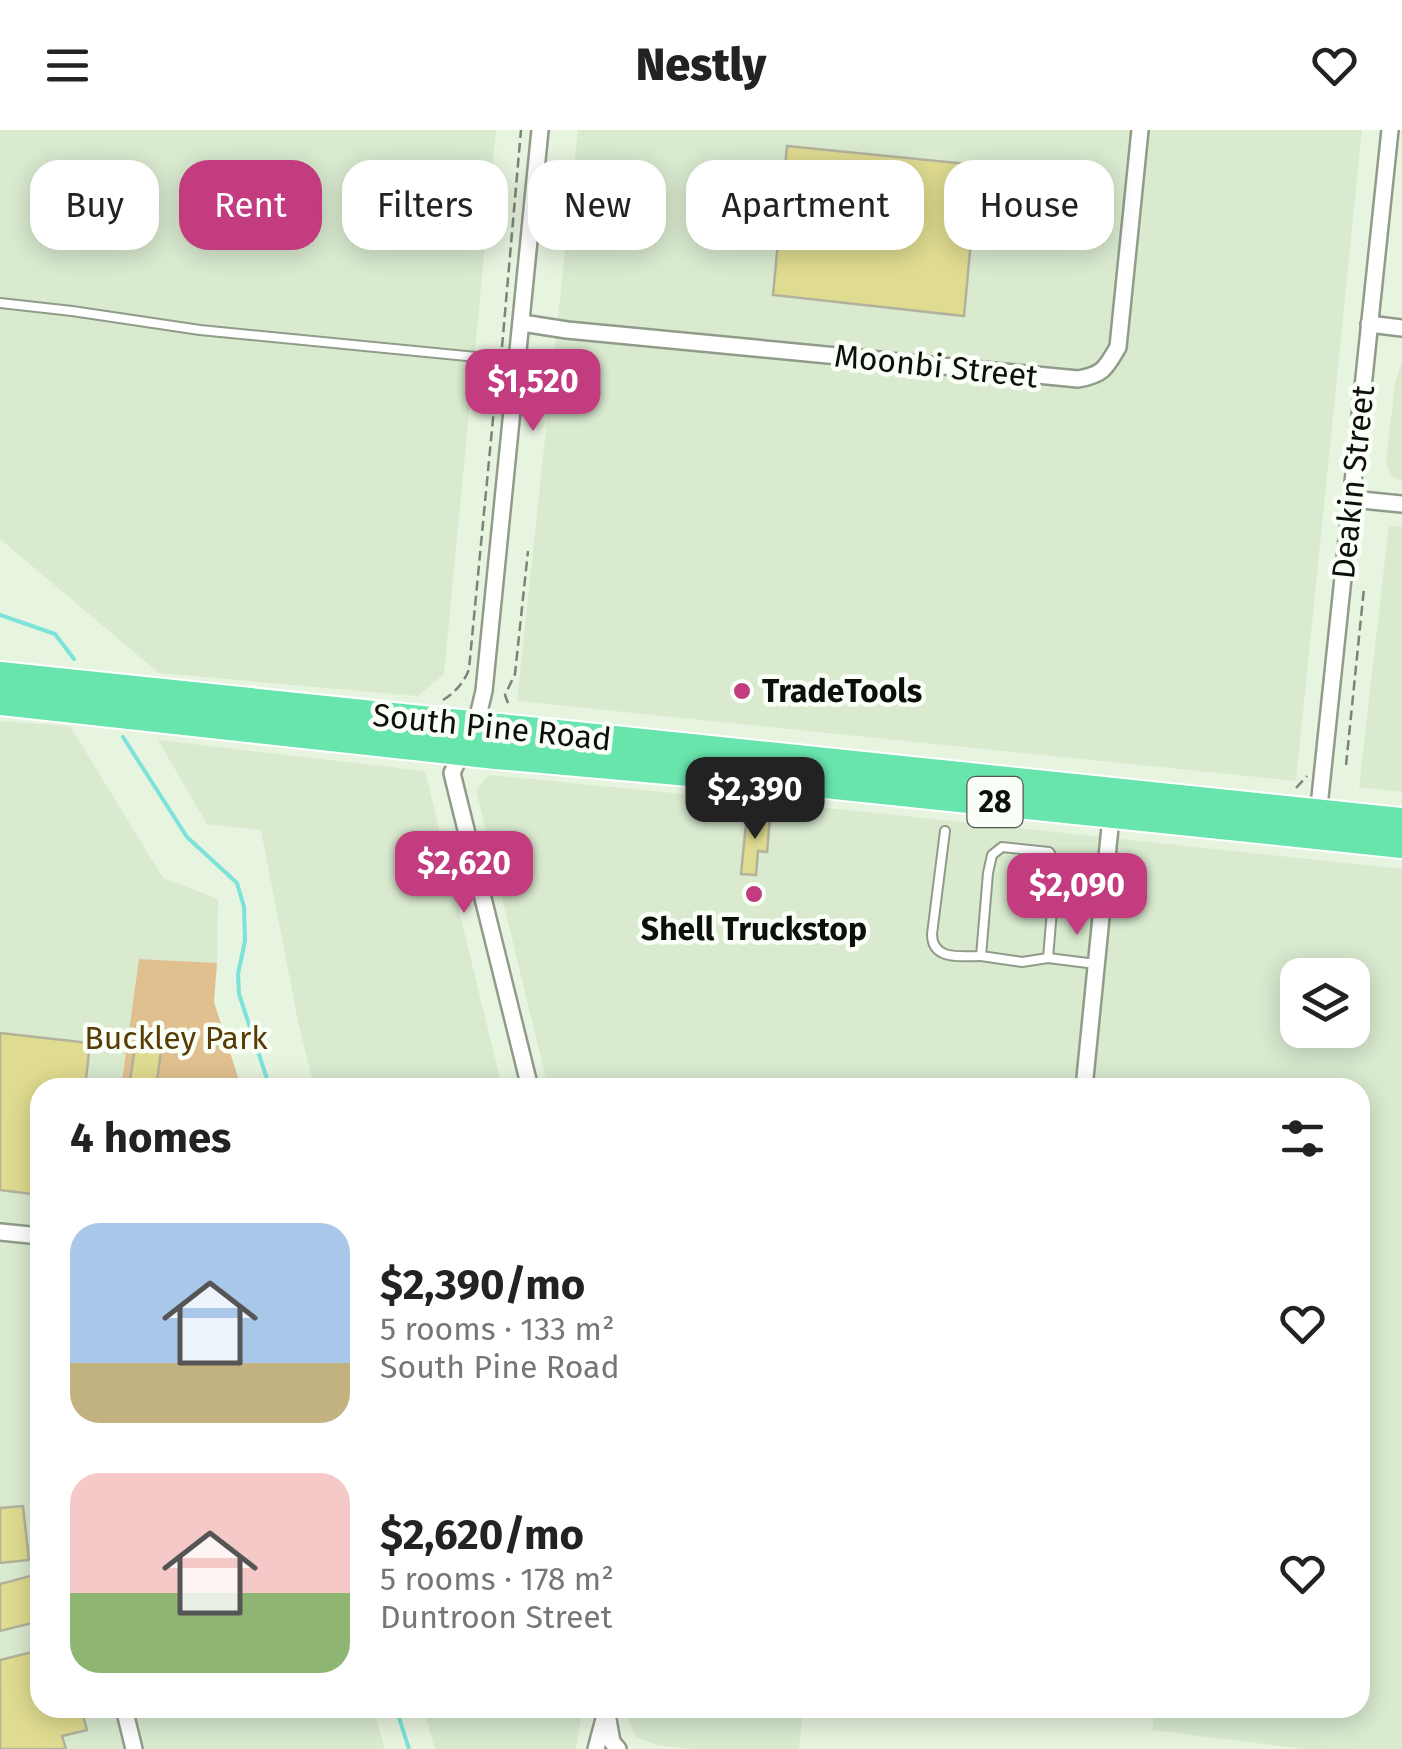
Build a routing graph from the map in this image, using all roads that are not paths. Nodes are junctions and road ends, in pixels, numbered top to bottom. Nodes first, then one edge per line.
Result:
1 (540, 130) edge
2 (1140, 130) edge
3 (1390, 130) edge
4 (0, 304) edge
5 (522, 323) junction
6 (1369, 324) junction
7 (1402, 328) edge
8 (518, 362) junction
9 (1351, 499) junction
10 (1402, 504) edge
11 (0, 676) edge
12 (0, 701) edge
13 (468, 738) junction
14 (1113, 804) junction
15 (1402, 822) edge
16 (1317, 824) junction
17 (945, 830) dead end
18 (1402, 844) edge
19 (981, 956) junction
20 (1048, 958) junction
21 (1096, 964) junction
22 (528, 1078) edge
23 (1085, 1078) edge
24 (0, 1232) edge
25 (30, 1235) edge
26 (126, 1718) edge
27 (604, 1718) edge
28 (608, 1718) edge
29 (134, 1749) edge
30 (596, 1749) edge
31 (618, 1749) edge

1 - 5 street
2 - 5 street, Moonbi Street
3 - 6 street, Deakin Street
4 - 8 lane
5 - 8 street
6 - 7 street
6 - 9 street, Deakin Street
8 - 13 street
9 - 10 street
9 - 16 street, Deakin Street
11 - 13 highway, South Pine Road / 28
12 - 13 highway, South Pine Road / 28
13 - 14 highway, South Pine Road / 28
13 - 22 street
14 - 16 highway, South Pine Road / 28
14 - 21 street
15 - 16 highway, South Pine Road / 28
16 - 18 highway, South Pine Road / 28
17 - 19 lane
19 - 20 lane
19 - 20 lane
20 - 21 lane
21 - 23 street
24 - 25 street
26 - 29 street
27 - 30 street
28 - 31 street

